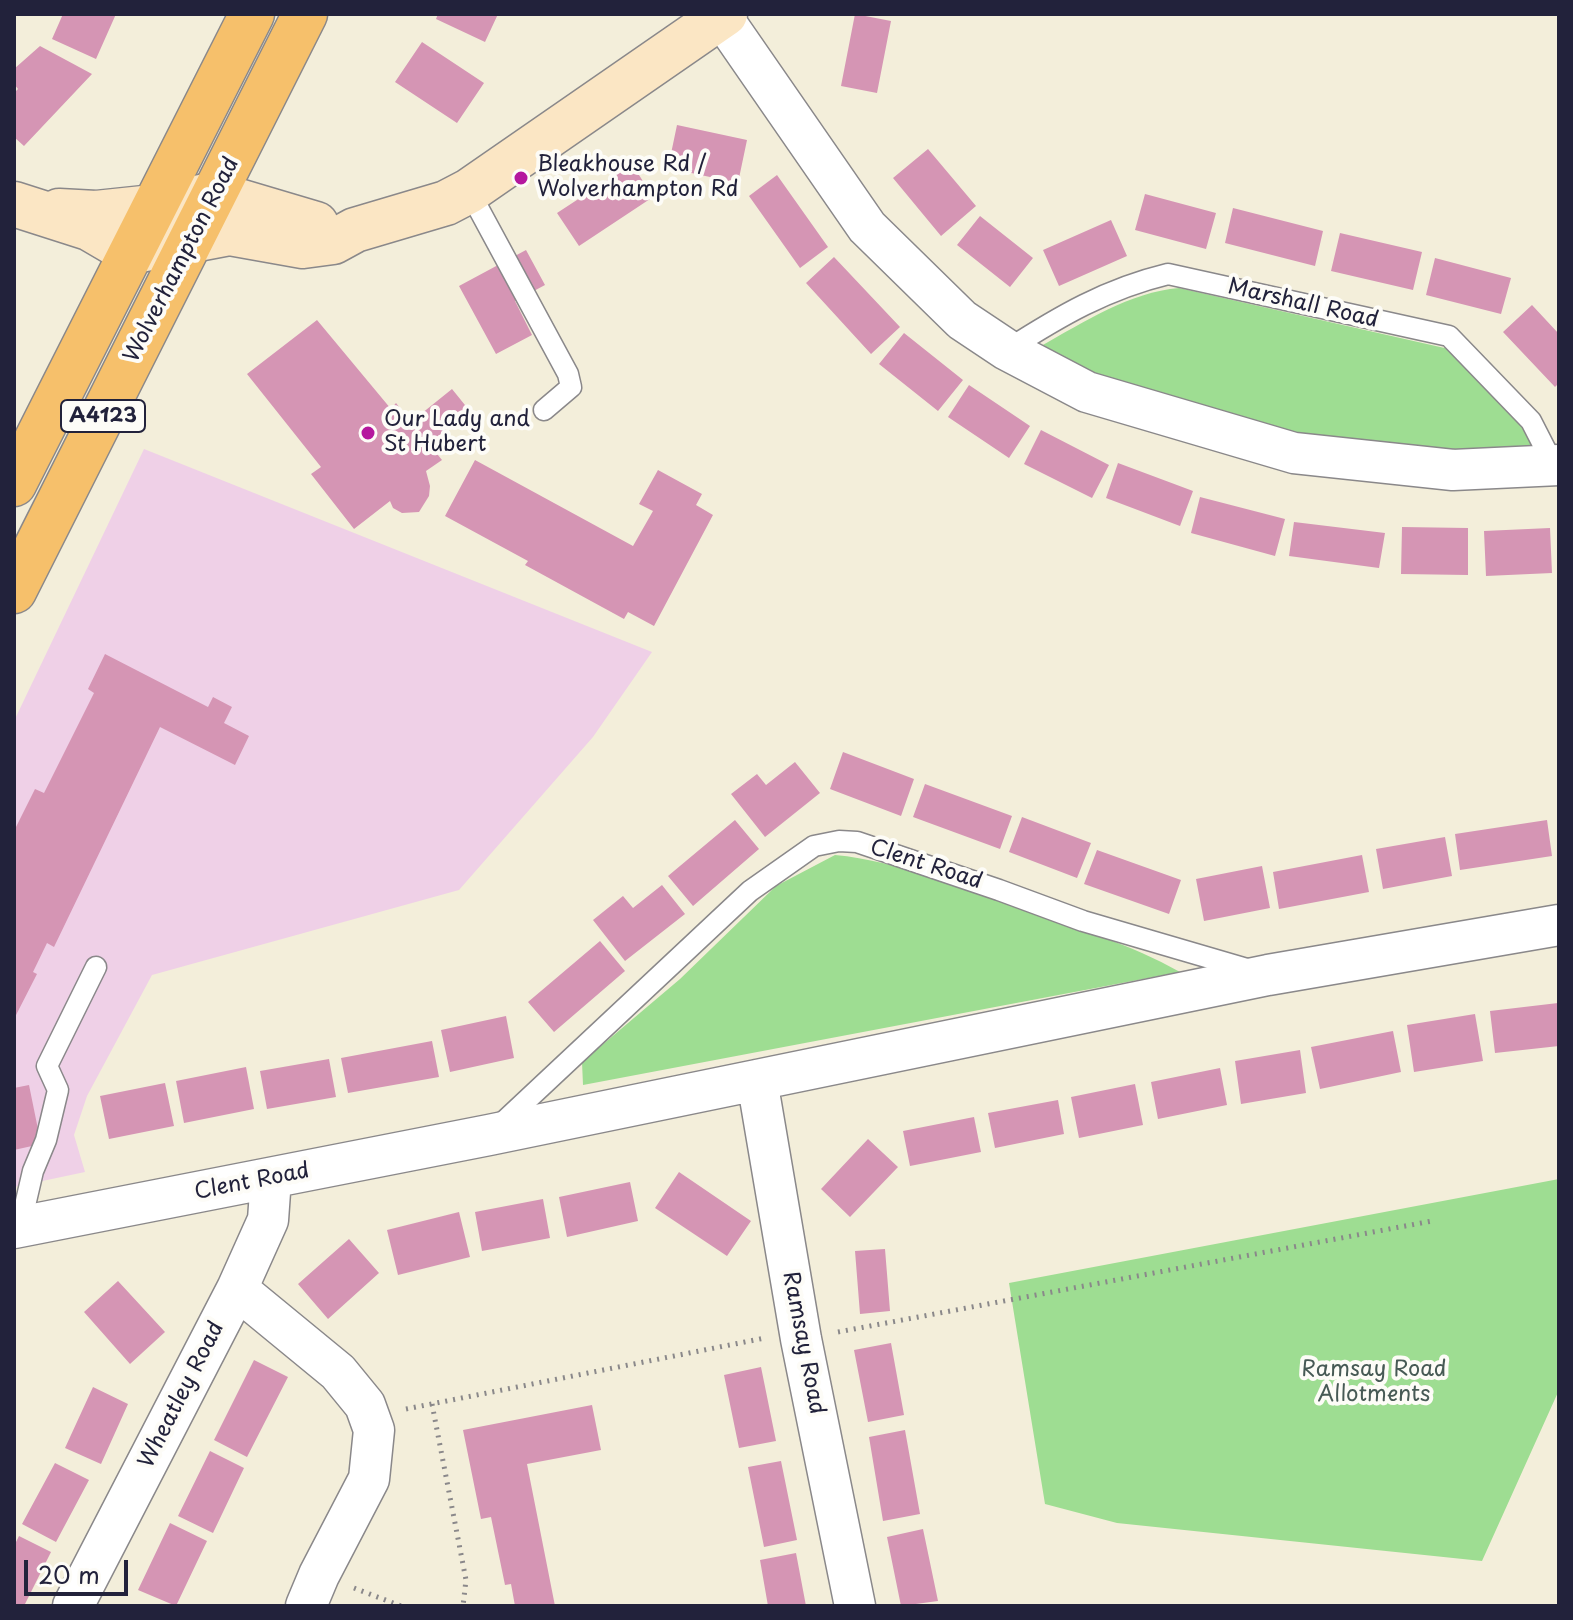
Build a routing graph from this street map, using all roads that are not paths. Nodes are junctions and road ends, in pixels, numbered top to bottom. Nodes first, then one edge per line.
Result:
1 (252, 14) edge
2 (305, 14) edge
3 (723, 15) edge
4 (469, 191) junction
5 (215, 194) junction
6 (25, 207) edge
7 (153, 207) junction
8 (355, 230) junction
9 (192, 241) junction
10 (130, 252) junction
11 (1007, 350) junction
12 (544, 410) dead end
13 (1556, 466) edge
14 (14, 484) edge
15 (14, 591) edge
16 (1559, 925) edge
17 (96, 967) dead end
18 (1268, 975) junction
19 (757, 1080) junction
20 (489, 1135) junction
21 (271, 1178) junction
22 (17, 1227) edge
23 (237, 1289) junction
24 (312, 1590) edge
25 (73, 1606) edge
26 (855, 1606) edge

1 - 7 highway, A4123
2 - 5 highway, Wolverhampton Road / A4123
3 - 4 street
3 - 11 street, Marshall Road
4 - 8 street
4 - 12 lane
5 - 7 street
5 - 8 street
5 - 9 highway, Wolverhampton Road / A4123
6 - 7 street
6 - 10 street
7 - 10 highway, A4123
8 - 9 street
9 - 10 street
9 - 15 highway, Wolverhampton Road / A4123
10 - 14 highway, A4123
11 - 13 street, Marshall Road
11 - 13 lane, Marshall Road
16 - 18 street, Clent Road
17 - 22 lane
18 - 19 street, Clent Road
18 - 20 lane, Clent Road
19 - 20 street, Clent Road
19 - 26 street, Ramsay Road
20 - 21 street, Clent Road
21 - 22 street, Clent Road
21 - 23 street, Wheatley Road
23 - 24 street
23 - 25 street, Wheatley Road

